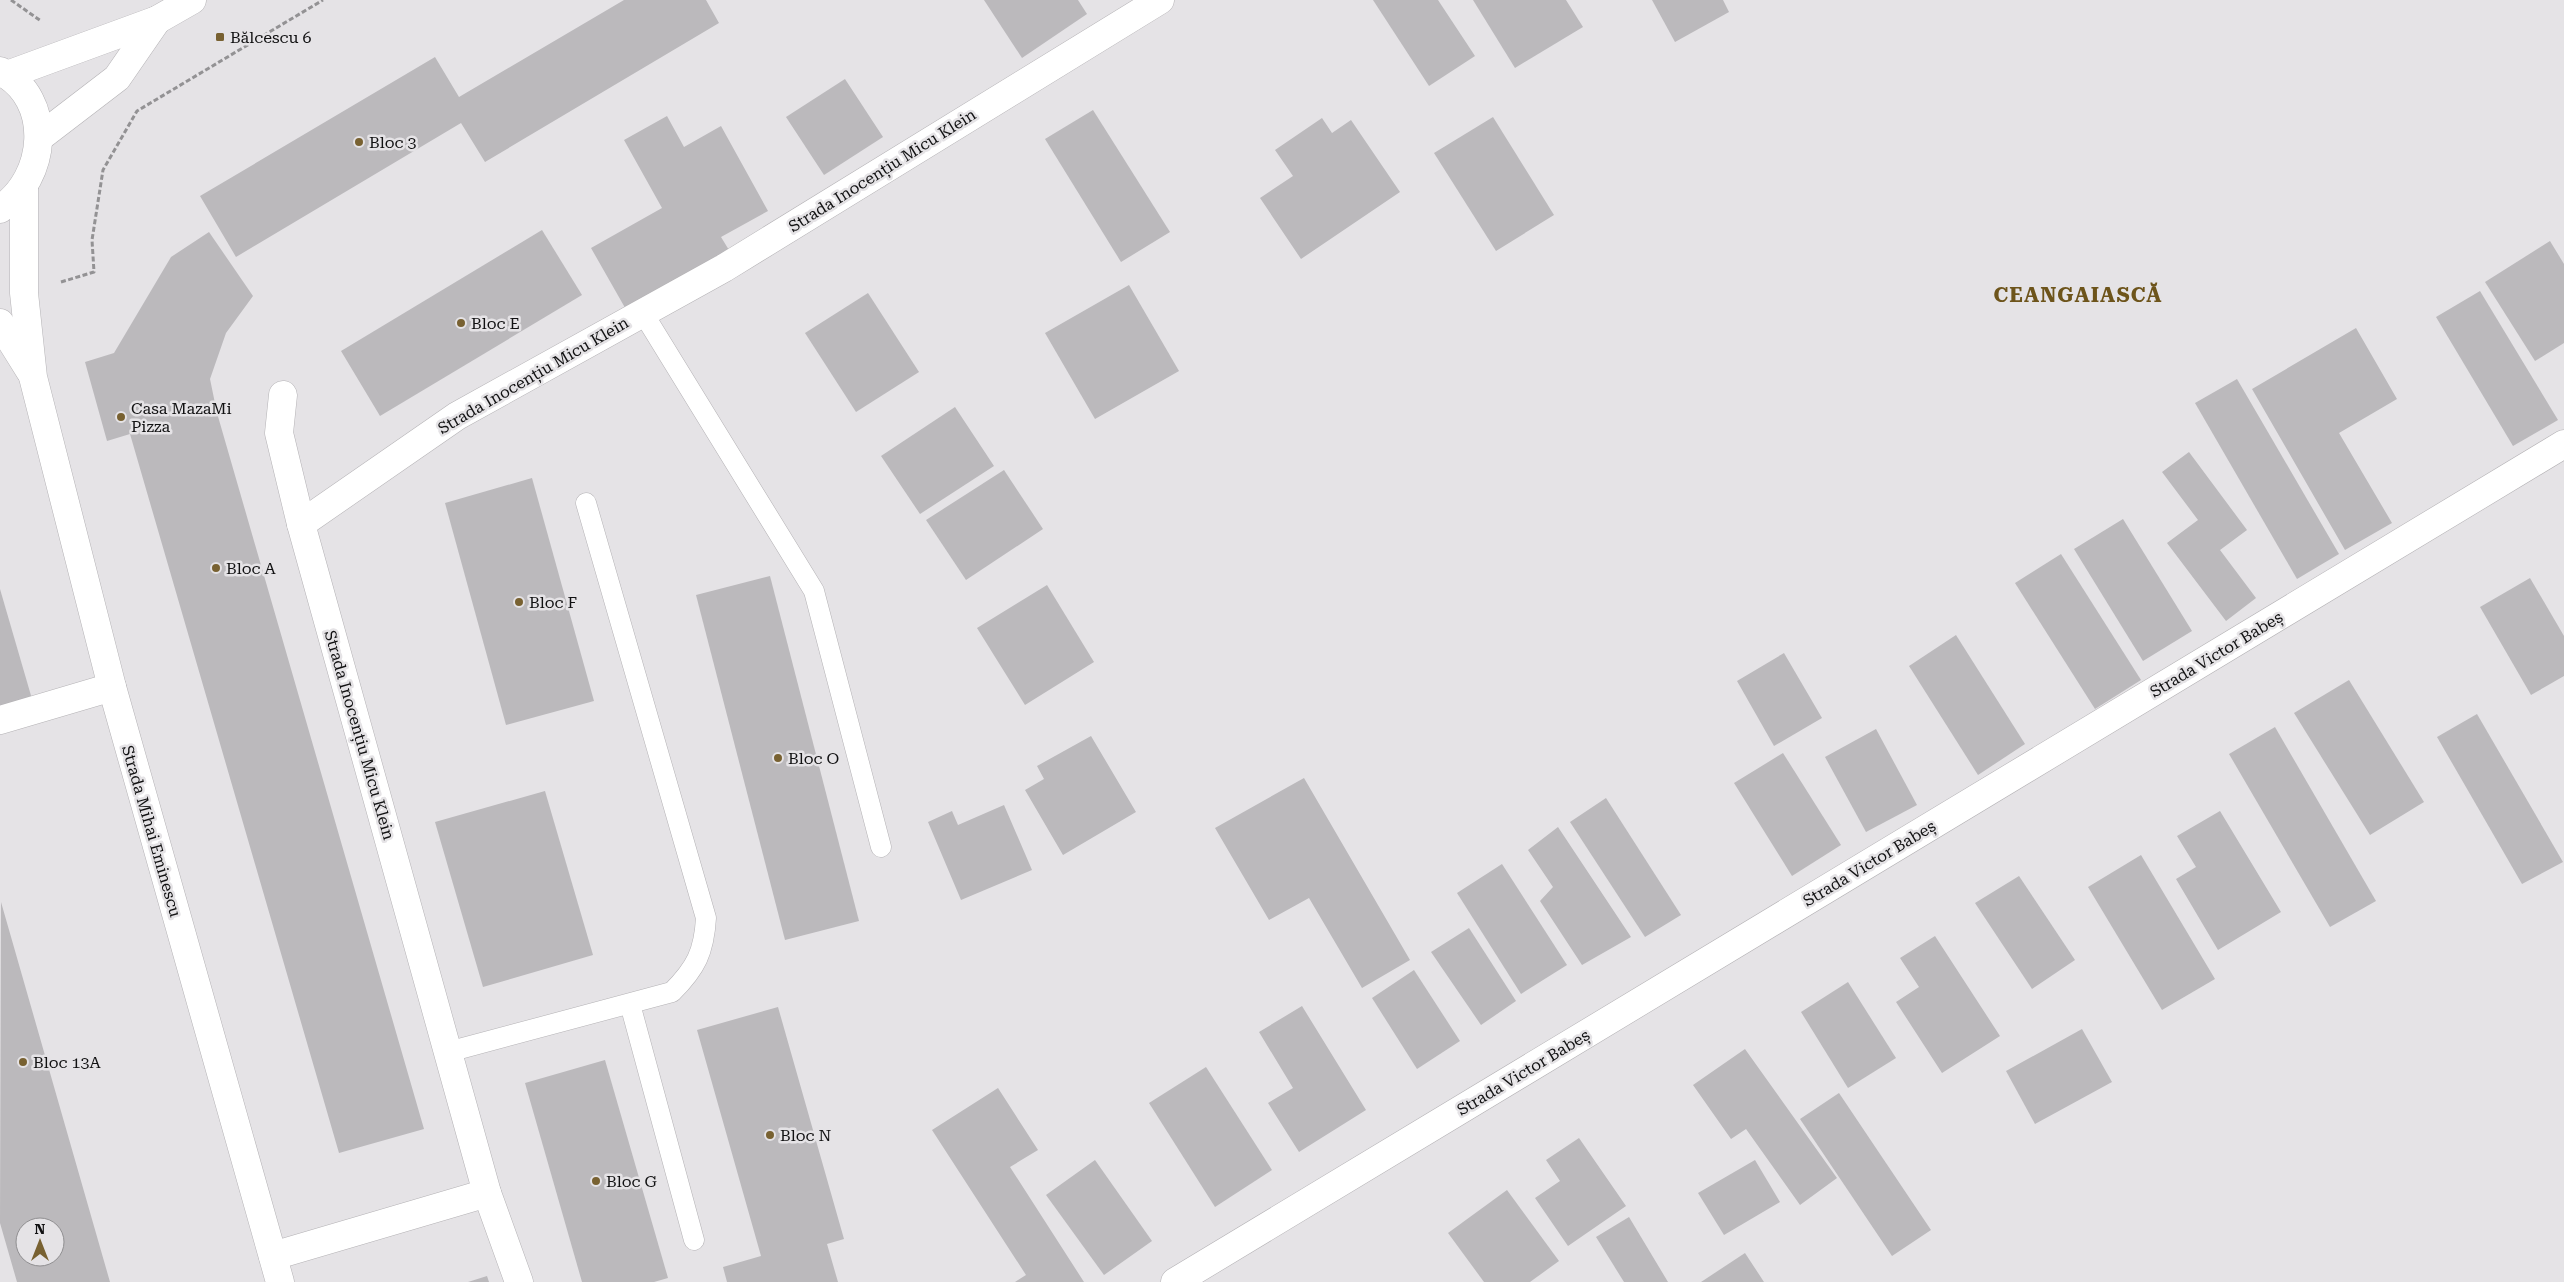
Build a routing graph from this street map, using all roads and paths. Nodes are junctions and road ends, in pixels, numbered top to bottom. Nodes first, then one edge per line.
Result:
1 (192, 0) edge
2 (323, 0) edge
3 (1160, 0) edge
4 (157, 20) junction
5 (3, 73) edge
6 (40, 136) junction
7 (24, 187) junction
8 (0, 209) edge
9 (24, 293) junction
10 (643, 313) junction
11 (0, 324) edge
12 (33, 377) junction
13 (283, 395) dead end
14 (2564, 444) edge
15 (586, 503) dead end
16 (301, 524) junction
17 (112, 687) junction
18 (0, 720) edge
19 (881, 847) dead end
20 (630, 1004) junction
21 (448, 1052) junction
22 (487, 1193) junction
23 (694, 1240) dead end
24 (273, 1256) junction
25 (280, 1282) edge
26 (519, 1282) edge
27 (1175, 1282) edge

1 - 4 street
2 - 9 path
3 - 10 street, Strada Inocențiu Micu Klein
4 - 5 street
4 - 6 street
5 - 6 street
6 - 7 street
7 - 8 street
7 - 9 street, Strada Mihai Eminescu
9 - 12 street, Strada Mihai Eminescu
10 - 16 street, Strada Inocențiu Micu Klein
10 - 19 lane
11 - 12 street, Strada Mihai Eminescu
12 - 17 street, Strada Mihai Eminescu
13 - 16 street
14 - 27 street, Strada Victor Babeș
15 - 20 lane
16 - 21 street, Strada Inocențiu Micu Klein
17 - 18 street
17 - 24 street, Strada Mihai Eminescu
20 - 21 lane
20 - 23 lane
21 - 22 street, Strada Inocențiu Micu Klein
22 - 24 street
22 - 26 street
24 - 25 street, Strada Mihai Eminescu

